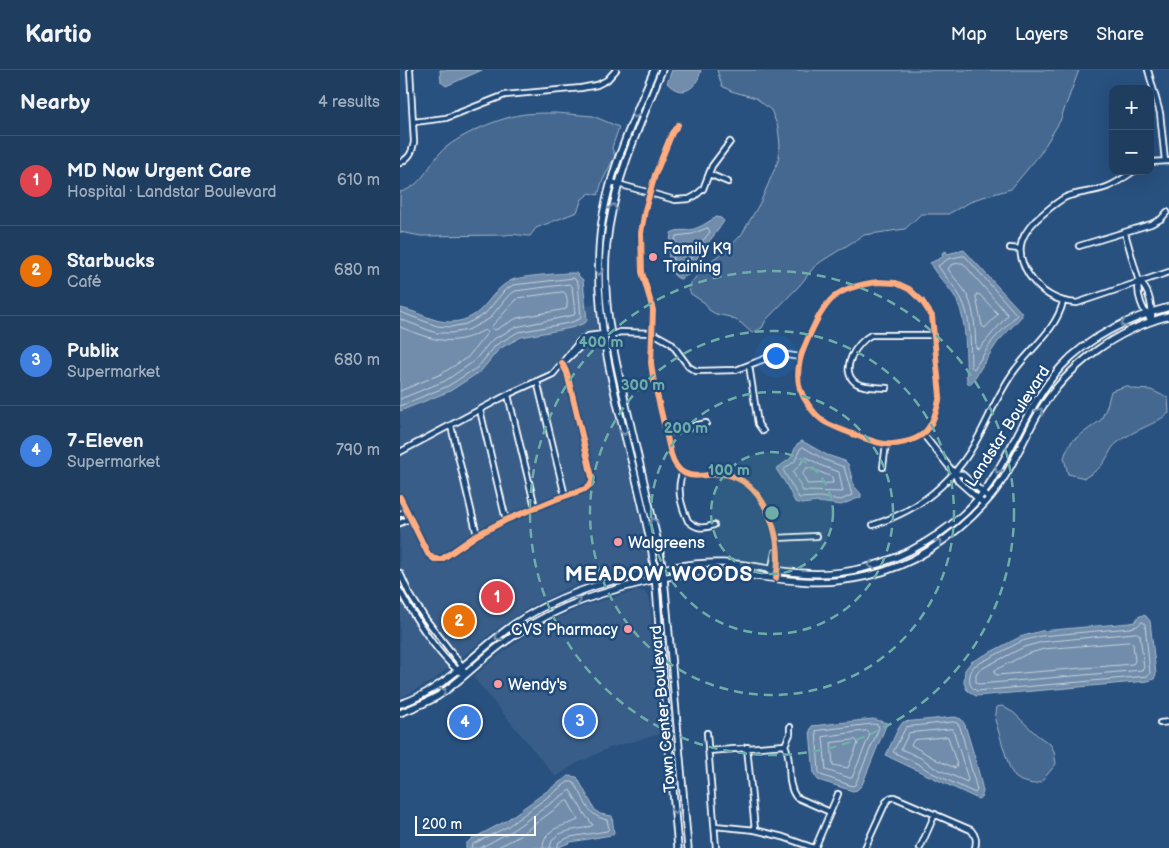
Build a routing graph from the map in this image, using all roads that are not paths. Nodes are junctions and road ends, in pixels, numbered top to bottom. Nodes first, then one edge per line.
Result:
1 (410, 70) edge
2 (616, 70) edge
3 (654, 70) edge
4 (662, 70) edge
5 (1148, 70) edge
6 (414, 122) junction
7 (678, 125) dead end
8 (730, 142) dead end
9 (1167, 161) edge
10 (1154, 162) edge
11 (400, 164) edge
12 (709, 174) junction
13 (1129, 175) edge
14 (611, 182) junction
15 (728, 182) dead end
16 (618, 184) junction
17 (650, 193) junction
18 (1167, 212) dead end
19 (1125, 233) junction
20 (1079, 246) dead end
21 (1010, 248) dead end
22 (1020, 249) junction
23 (598, 251) junction
24 (606, 253) junction
25 (1169, 272) edge
26 (1139, 282) junction
27 (1063, 302) junction
28 (1169, 307) edge
29 (1152, 311) junction
30 (1145, 314) junction
31 (1169, 316) edge
32 (1152, 321) junction
33 (653, 333) junction
34 (603, 334) junction
35 (610, 336) junction
36 (934, 336) junction
37 (604, 341) junction
38 (800, 357) junction
39 (562, 363) junction
40 (749, 365) junction
41 (537, 381) junction
42 (887, 388) dead end
43 (508, 395) junction
44 (480, 410) junction
45 (706, 423) dead end
46 (451, 426) junction
47 (763, 431) dead end
48 (666, 432) junction
49 (923, 434) junction
50 (886, 444) junction
51 (400, 452) edge
52 (883, 467) dead end
53 (682, 472) junction
54 (954, 473) junction
55 (982, 493) junction
56 (565, 496) junction
57 (400, 497) edge
58 (977, 498) junction
59 (989, 498) junction
60 (984, 504) junction
61 (535, 507) junction
62 (407, 511) junction
63 (400, 514) edge
64 (411, 518) junction
65 (506, 520) junction
66 (400, 523) edge
67 (714, 525) dead end
68 (873, 525) dead end
69 (477, 535) junction
70 (817, 536) dead end
71 (777, 538) junction
72 (663, 568) junction
73 (775, 570) junction
74 (654, 571) junction
75 (400, 573) edge
76 (664, 578) junction
77 (773, 578) junction
78 (654, 580) junction
79 (400, 592) edge
80 (462, 666) junction
81 (456, 670) junction
82 (465, 675) junction
83 (400, 704) edge
84 (400, 713) edge
85 (676, 717) junction
86 (667, 718) junction
87 (1169, 722) edge
88 (1160, 723) dead end
89 (790, 727) dead end
90 (707, 733) dead end
91 (785, 745) junction
92 (747, 747) junction
93 (708, 751) junction
94 (838, 794) dead end
95 (830, 812) junction
96 (935, 814) junction
97 (715, 826) junction
98 (755, 830) junction
99 (678, 848) edge
100 (688, 848) edge
101 (716, 848) edge
102 (814, 848) edge
103 (865, 848) edge
104 (920, 848) edge
105 (975, 848) edge

1 - 6 street
2 - 6 street
3 -> 14 main road, Town Center Boulevard
4 - 16 main road, Town Center Boulevard
5 - 9 street
6 - 11 street
7 - 17 street
8 - 12 street
9 - 10 street
12 - 15 street
12 - 17 street
13 - 22 street
14 - 16 street
14 - 23 main road, Town Center Boulevard
16 - 17 street
24 -> 16 main road, Town Center Boulevard
17 - 33 street
18 - 19 street
19 - 20 street
19 - 26 street
21 - 22 street
22 - 27 street
23 - 24 street
23 -> 34 main road, Town Center Boulevard
24 - 35 main road, Town Center Boulevard
25 - 26 street
26 - 27 street
26 - 29 street
26 - 30 street
27 - 54 street
28 - 29 main road, Landstar Boulevard
29 - 30 main road, Landstar Boulevard
29 - 32 street
30 - 32 street
30 -> 55 main road, Landstar Boulevard
31 - 32 main road, Landstar Boulevard
59 -> 32 main road, Landstar Boulevard
33 - 35 street
33 - 40 street
33 - 48 street
34 - 35 street
34 - 37 main road, Town Center Boulevard
34 - 39 street
35 - 37 street
72 -> 35 main road, Town Center Boulevard
36 - 38 street
36 - 42 street
36 - 49 street
37 - 39 street
37 -> 74 main road, Town Center Boulevard
38 - 40 street
38 - 50 street
39 - 41 street
39 - 56 street
40 - 47 street
41 - 43 street
41 - 56 street
43 - 44 street
43 - 61 street
44 - 46 street
44 - 65 street
45 - 48 street
46 - 51 street
46 - 69 street
48 - 53 street
49 - 50 street
49 - 54 street
50 - 52 street
53 - 67 street
53 - 71 street
54 - 55 street
54 - 58 street
54 - 68 street
55 - 58 main road, Landstar Boulevard
55 - 59 street
56 - 61 street
57 - 62 street
58 - 60 street
58 -> 73 main road, Landstar Boulevard
59 - 60 main road, Landstar Boulevard
77 -> 60 main road, Landstar Boulevard
61 - 65 street
62 - 63 street
62 - 64 street
64 - 66 street
64 - 69 street
65 - 69 street
70 - 71 street
71 - 73 street
72 - 73 main road, Landstar Boulevard
72 - 74 main road, Landstar Boulevard
72 - 76 main road, Town Center Boulevard
73 - 77 street
74 - 78 main road, Town Center Boulevard
74 -> 80 main road, Landstar Boulevard
75 - 80 street
76 - 77 main road, Landstar Boulevard
76 - 78 main road, Landstar Boulevard
76 - 85 main road, Town Center Boulevard
82 -> 78 main road, Landstar Boulevard
78 - 86 main road, Town Center Boulevard
79 - 81 street
80 - 81 main road, Landstar Boulevard
80 - 82 street
81 - 82 street
81 - 83 main road, Landstar Boulevard
84 -> 82 main road, Landstar Boulevard
85 - 86 main road
85 - 100 main road, Town Center Boulevard
86 -> 99 main road, Town Center Boulevard
87 - 88 street
89 - 91 street
90 - 93 street
91 - 92 street
91 - 95 street
92 - 93 street
92 - 98 street
93 - 97 street
94 - 95 street
95 - 102 street
96 - 103 street
96 - 104 street
96 - 105 street
97 - 98 street
97 - 101 street
98 - 102 street

